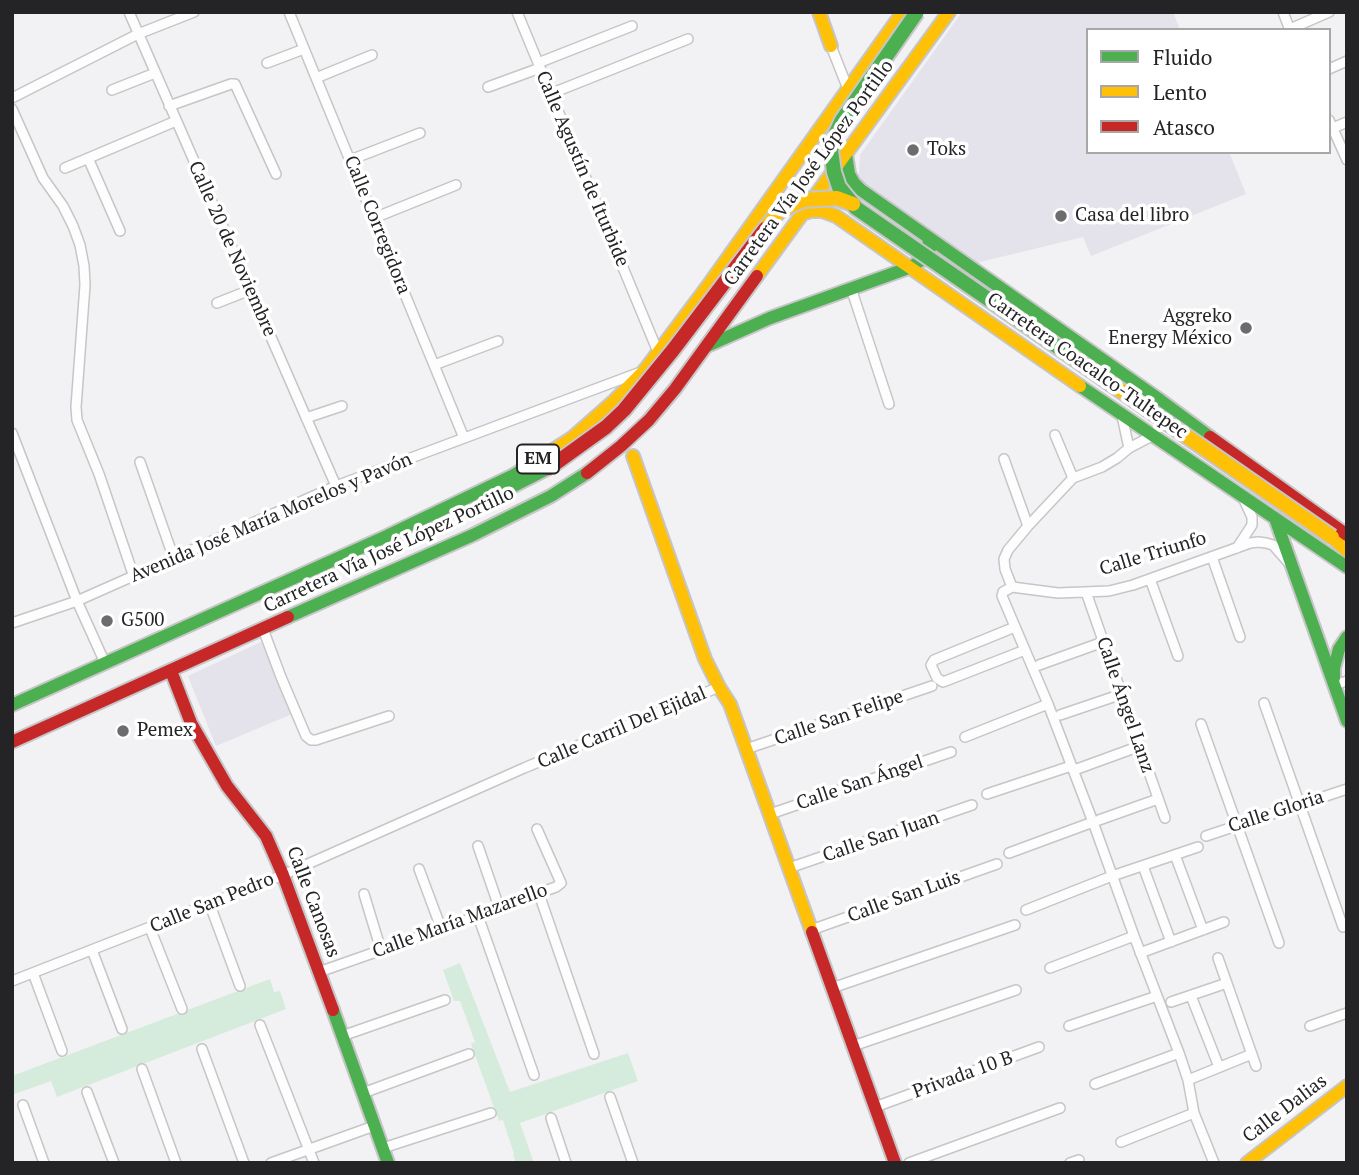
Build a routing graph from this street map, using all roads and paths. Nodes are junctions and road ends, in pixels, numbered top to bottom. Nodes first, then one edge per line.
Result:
1 (129, 12) edge
2 (194, 12) edge
3 (289, 12) edge
4 (517, 12) edge
5 (819, 12) edge
6 (903, 12) edge
7 (917, 12) edge
8 (949, 12) edge
9 (1329, 12) edge
10 (632, 26) dead end
11 (1292, 28) edge
12 (138, 34) junction
13 (688, 39) dead end
14 (831, 46) joint
15 (304, 49) junction
16 (372, 55) dead end
17 (1347, 61) edge
18 (267, 64) dead end
19 (539, 65) junction
20 (1331, 68) edge
21 (155, 73) junction
22 (316, 78) junction
23 (488, 87) dead end
24 (848, 89) junction
25 (112, 90) dead end
26 (551, 93) junction
27 (12, 98) edge
28 (169, 106) junction
29 (12, 109) edge
30 (176, 121) junction
31 (1347, 122) edge
32 (1331, 124) edge
33 (419, 133) dead end
34 (846, 154) junction
35 (88, 158) junction
36 (350, 160) junction
37 (1347, 160) edge
38 (65, 168) dead end
39 (276, 174) dead end
40 (456, 185) dead end
41 (802, 214) junction
42 (374, 218) junction
43 (120, 231) dead end
44 (928, 238) junction
45 (951, 254) junction
46 (911, 267) junction
47 (927, 278) junction
48 (851, 288) junction
49 (250, 290) junction
50 (217, 303) dead end
51 (498, 341) dead end
52 (707, 346) junction
53 (658, 352) junction
54 (434, 365) junction
55 (644, 371) junction
56 (889, 404) dead end
57 (342, 406) dead end
58 (1122, 415) junction
59 (1181, 417) junction
60 (306, 418) junction
61 (12, 433) edge
62 (1055, 435) dead end
63 (1153, 436) junction
64 (464, 438) junction
65 (621, 446) junction
66 (1129, 448) junction
67 (633, 456) joint
68 (1004, 459) dead end
69 (139, 461) dead end
70 (1073, 478) junction
71 (336, 486) junction
72 (1241, 495) junction
73 (1275, 518) junction
74 (1028, 526) junction
75 (387, 536) junction
76 (1339, 536) edge
77 (1236, 549) junction
78 (1347, 551) edge
79 (1212, 557) junction
80 (174, 559) junction
81 (1347, 566) edge
82 (1293, 568) junction
83 (134, 577) junction
84 (1150, 579) junction
85 (1012, 587) junction
86 (1086, 592) junction
87 (77, 601) junction
88 (12, 623) edge
89 (1015, 628) junction
90 (264, 629) junction
91 (1240, 637) dead end
92 (1347, 637) edge
93 (1103, 642) junction
94 (1025, 650) junction
95 (1178, 656) dead end
96 (105, 663) junction
97 (1039, 664) dead end
98 (171, 671) junction
99 (1340, 683) edge
100 (932, 686) dead end
101 (719, 687) junction
102 (1122, 694) junction
103 (1264, 703) dead end
104 (1048, 704) junction
105 (12, 705) edge
106 (1060, 715) dead end
107 (389, 716) dead end
108 (1347, 721) edge
109 (1201, 724) dead end
110 (965, 737) dead end
111 (12, 742) edge
112 (1140, 746) junction
113 (746, 749) junction
114 (951, 752) dead end
115 (524, 768) joint
116 (1074, 768) junction
117 (1347, 789) edge
118 (987, 794) dead end
119 (1158, 799) junction
120 (1299, 805) junction
121 (972, 806) dead end
122 (770, 814) junction
123 (1165, 818) dead end
124 (1096, 821) junction
125 (1237, 825) junction
126 (537, 829) dead end
127 (1206, 836) dead end
128 (478, 845) dead end
129 (1198, 847) dead end
130 (1009, 853) dead end
131 (1175, 855) junction
132 (997, 864) dead end
133 (1143, 866) junction
134 (789, 868) junction
135 (419, 869) dead end
136 (283, 876) junction
137 (1112, 876) junction
138 (363, 894) dead end
139 (539, 894) junction
140 (210, 905) junction
141 (499, 906) junction
142 (1026, 909) dead end
143 (478, 916) junction
144 (1224, 922) dead end
145 (1015, 925) dead end
146 (1343, 927) dead end
147 (150, 928) junction
148 (441, 929) junction
149 (811, 930) junction
150 (1203, 930) junction
151 (1133, 936) junction
152 (1171, 942) junction
153 (1279, 943) dead end
154 (92, 950) junction
155 (381, 950) junction
156 (1140, 953) junction
157 (1218, 958) dead end
158 (1050, 968) dead end
159 (319, 972) junction
160 (33, 973) junction
161 (12, 981) edge
162 (1227, 984) junction
163 (240, 986) dead end
164 (832, 988) junction
165 (1016, 990) dead end
166 (1157, 996) junction
167 (1191, 996) junction
168 (445, 1000) dead end
169 (1171, 1002) dead end
170 (182, 1009) dead end
171 (1347, 1013) edge
172 (260, 1025) dead end
173 (1069, 1026) dead end
174 (1310, 1026) dead end
175 (122, 1029) dead end
176 (342, 1036) junction
177 (853, 1046) junction
178 (1039, 1047) dead end
179 (202, 1049) dead end
180 (62, 1051) dead end
181 (1179, 1053) junction
182 (469, 1054) dead end
183 (594, 1054) dead end
184 (1252, 1055) junction
185 (1256, 1066) dead end
186 (1219, 1067) junction
187 (142, 1069) dead end
188 (534, 1075) dead end
189 (1188, 1080) junction
190 (1095, 1084) dead end
191 (1347, 1086) edge
192 (87, 1092) dead end
193 (363, 1093) junction
194 (610, 1097) dead end
195 (23, 1105) dead end
196 (881, 1105) junction
197 (1060, 1108) dead end
198 (491, 1113) dead end
199 (1194, 1113) junction
200 (551, 1118) dead end
201 (374, 1126) junction
202 (1121, 1142) dead end
203 (383, 1148) junction
204 (309, 1149) junction
205 (44, 1163) edge
206 (114, 1163) edge
207 (176, 1163) edge
208 (244, 1163) edge
209 (271, 1163) edge
210 (314, 1163) edge
211 (388, 1163) edge
212 (566, 1163) edge
213 (633, 1163) edge
214 (895, 1163) edge
215 (909, 1163) edge
216 (1214, 1163) edge
217 (1247, 1163) edge

1 - 12 street, Calle 20 de Noviembre
2 - 12 street
3 - 15 street, Calle Corregidora
4 - 19 street, Calle Agustín de Iturbide
5 - 14 main road
6 - 24 main road, Carretera Vía José López Portillo / EM
7 - 76 main road, bridge
8 - 34 main road, Carretera Vía José López Portillo / EM
9 - 11 street
10 - 19 street
12 - 21 street, Calle 20 de Noviembre
12 - 27 street
13 - 26 street
14 - 24 street
15 - 18 street
15 - 22 street, Calle Corregidora
16 - 22 street
17 - 20 street
19 - 23 street
19 - 26 street, Calle Agustín de Iturbide
21 - 25 street
21 - 28 street, Calle 20 de Noviembre
22 - 36 street, Calle Corregidora
24 - 53 main road, Carretera Vía José López Portillo / EM
26 - 53 street, Calle Agustín de Iturbide
28 - 30 street, Calle 20 de Noviembre
28 - 39 street
29 - 83 street
30 - 35 street
30 - 49 street, Calle 20 de Noviembre
31 - 32 street
32 - 37 street
33 - 36 street
34 - 41 main road, Carretera Vía José López Portillo / EM
34 - 44 main road, Carretera Coacalco-Tultepec
35 - 38 street
35 - 43 street
36 - 42 street, Calle Corregidora
40 - 42 street
41 - 46 main road, Carretera Coacalco-Tultepec
41 - 52 main road, Carretera Vía José López Portillo / EM
42 - 54 street, Calle Corregidora
44 - 45 main road, Carretera Coacalco-Tultepec
44 - 46 main road
45 - 47 main road
45 - 59 main road, Carretera Coacalco-Tultepec
46 - 47 main road, Carretera Coacalco-Tultepec
46 - 48 main road
47 - 58 main road, Carretera Coacalco-Tultepec
48 - 52 main road
48 - 56 street
49 - 50 street
49 - 60 street, Calle 20 de Noviembre
51 - 54 street
52 - 65 main road, Carretera Vía José López Portillo / EM
53 - 55 main road, Carretera Vía José López Portillo / EM
54 - 64 street, Calle Corregidora
55 - 64 street, Avenida José María Morelos y Pavón
55 - 75 main road, Carretera Vía José López Portillo / EM
57 - 60 street
58 - 63 main road, Carretera Coacalco-Tultepec
58 - 66 street
59 - 75 main road, bridge
59 - 76 main road, Carretera Coacalco-Tultepec
60 - 71 street, Calle 20 de Noviembre
61 - 87 street
62 - 70 street
63 - 66 street
63 - 72 main road, Carretera Coacalco-Tultepec
64 - 71 street, Avenida José María Morelos y Pavón
65 - 67 street
65 - 90 main road, Carretera Vía José López Portillo / EM
66 - 70 street
67 - 101 main road
68 - 74 street
69 - 80 street
70 - 74 street
71 - 80 street, Avenida José María Morelos y Pavón
72 - 73 main road, Carretera Coacalco-Tultepec
72 - 77 street
73 - 81 main road, Carretera Coacalco-Tultepec
73 - 82 main road, Calle Triunfo
74 - 85 street
75 - 96 main road, Carretera Vía José López Portillo / EM
76 - 78 main road
77 - 79 street, Calle Triunfo
77 - 82 street, Calle Triunfo
79 - 84 street, Calle Triunfo
79 - 91 street
80 - 83 street, Avenida José María Morelos y Pavón
82 - 99 main road, Calle Triunfo
83 - 87 street, Avenida José María Morelos y Pavón
84 - 86 street, Calle Triunfo
84 - 95 street
85 - 86 street, Calle Triunfo
85 - 89 street
86 - 93 street, Calle Ángel Lanz
87 - 88 street, Avenida José María Morelos y Pavón
87 - 96 street
89 - 94 street
89 - 94 street
90 - 98 main road, Carretera Vía José López Portillo / EM
90 - 107 street
92 - 99 main road
93 - 97 street
93 - 102 street, Calle Ángel Lanz
94 - 104 street
96 - 105 main road, Carretera Vía José López Portillo / EM
98 - 111 main road, Carretera Vía José López Portillo / EM
98 - 136 main road, Calle Canosas
99 - 108 main road, Calle Triunfo
100 - 113 street, Calle San Felipe
101 - 113 main road
101 - 115 street, Calle Carril Del Ejidal
102 - 106 street
102 - 112 street, Calle Ángel Lanz
103 - 120 street
104 - 110 street
104 - 116 street
109 - 125 street
112 - 116 street
112 - 119 street, Calle Ángel Lanz
113 - 122 main road
114 - 122 street, Calle San Ángel
115 - 136 street, Calle San Pedro
116 - 118 street
116 - 124 street
117 - 120 street, Calle Gloria
119 - 123 street, Calle Ángel Lanz
119 - 124 street
120 - 125 street, Calle Gloria
120 - 146 street
121 - 134 street, Calle San Juan
122 - 134 main road
124 - 130 street
124 - 137 street
125 - 127 street, Calle Gloria
125 - 153 street
126 - 139 street, Calle María Mazarello
128 - 141 street
129 - 131 street
131 - 133 street
131 - 150 street
132 - 149 street, Calle San Luis
133 - 137 street
133 - 152 street
134 - 149 main road
135 - 148 street
136 - 140 street, Calle San Pedro
136 - 159 main road, Calle Canosas
137 - 142 street
137 - 151 street
138 - 155 street
139 - 141 street, Calle María Mazarello
139 - 183 street
140 - 147 street, Calle San Pedro
140 - 163 street
141 - 143 street, Calle María Mazarello
143 - 148 street, Calle María Mazarello
143 - 188 street
144 - 150 street
145 - 164 street
147 - 154 street, Calle San Pedro
147 - 170 street
148 - 155 street, Calle María Mazarello
149 - 164 main road
150 - 152 street
151 - 156 street
151 - 158 street
152 - 156 street
154 - 160 street, Calle San Pedro
154 - 175 street
155 - 159 street, Calle María Mazarello
156 - 166 street
157 - 162 street
159 - 176 main road, Calle Canosas
160 - 161 street, Calle San Pedro
160 - 180 street
162 - 167 street
162 - 184 street
164 - 177 main road
165 - 177 street
166 - 173 street
166 - 181 street
167 - 169 street
167 - 186 street
168 - 176 street
171 - 174 street
172 - 204 street
176 - 193 main road, Calle Canosas
177 - 196 main road
178 - 196 street, Privada 10 B
179 - 208 street
181 - 189 street
181 - 190 street
182 - 193 street
184 - 185 street
184 - 186 street
186 - 189 street
187 - 207 street
189 - 199 street
191 - 217 main road, Calle Dalias
192 - 206 street
193 - 201 main road, Calle Canosas
194 - 213 street
195 - 205 street
196 - 214 main road
197 - 215 street
198 - 203 street
199 - 202 street
199 - 216 street
200 - 212 street
201 - 203 main road, Calle Canosas
201 - 204 street
203 - 211 main road, Calle Canosas
204 - 209 street
204 - 210 street

